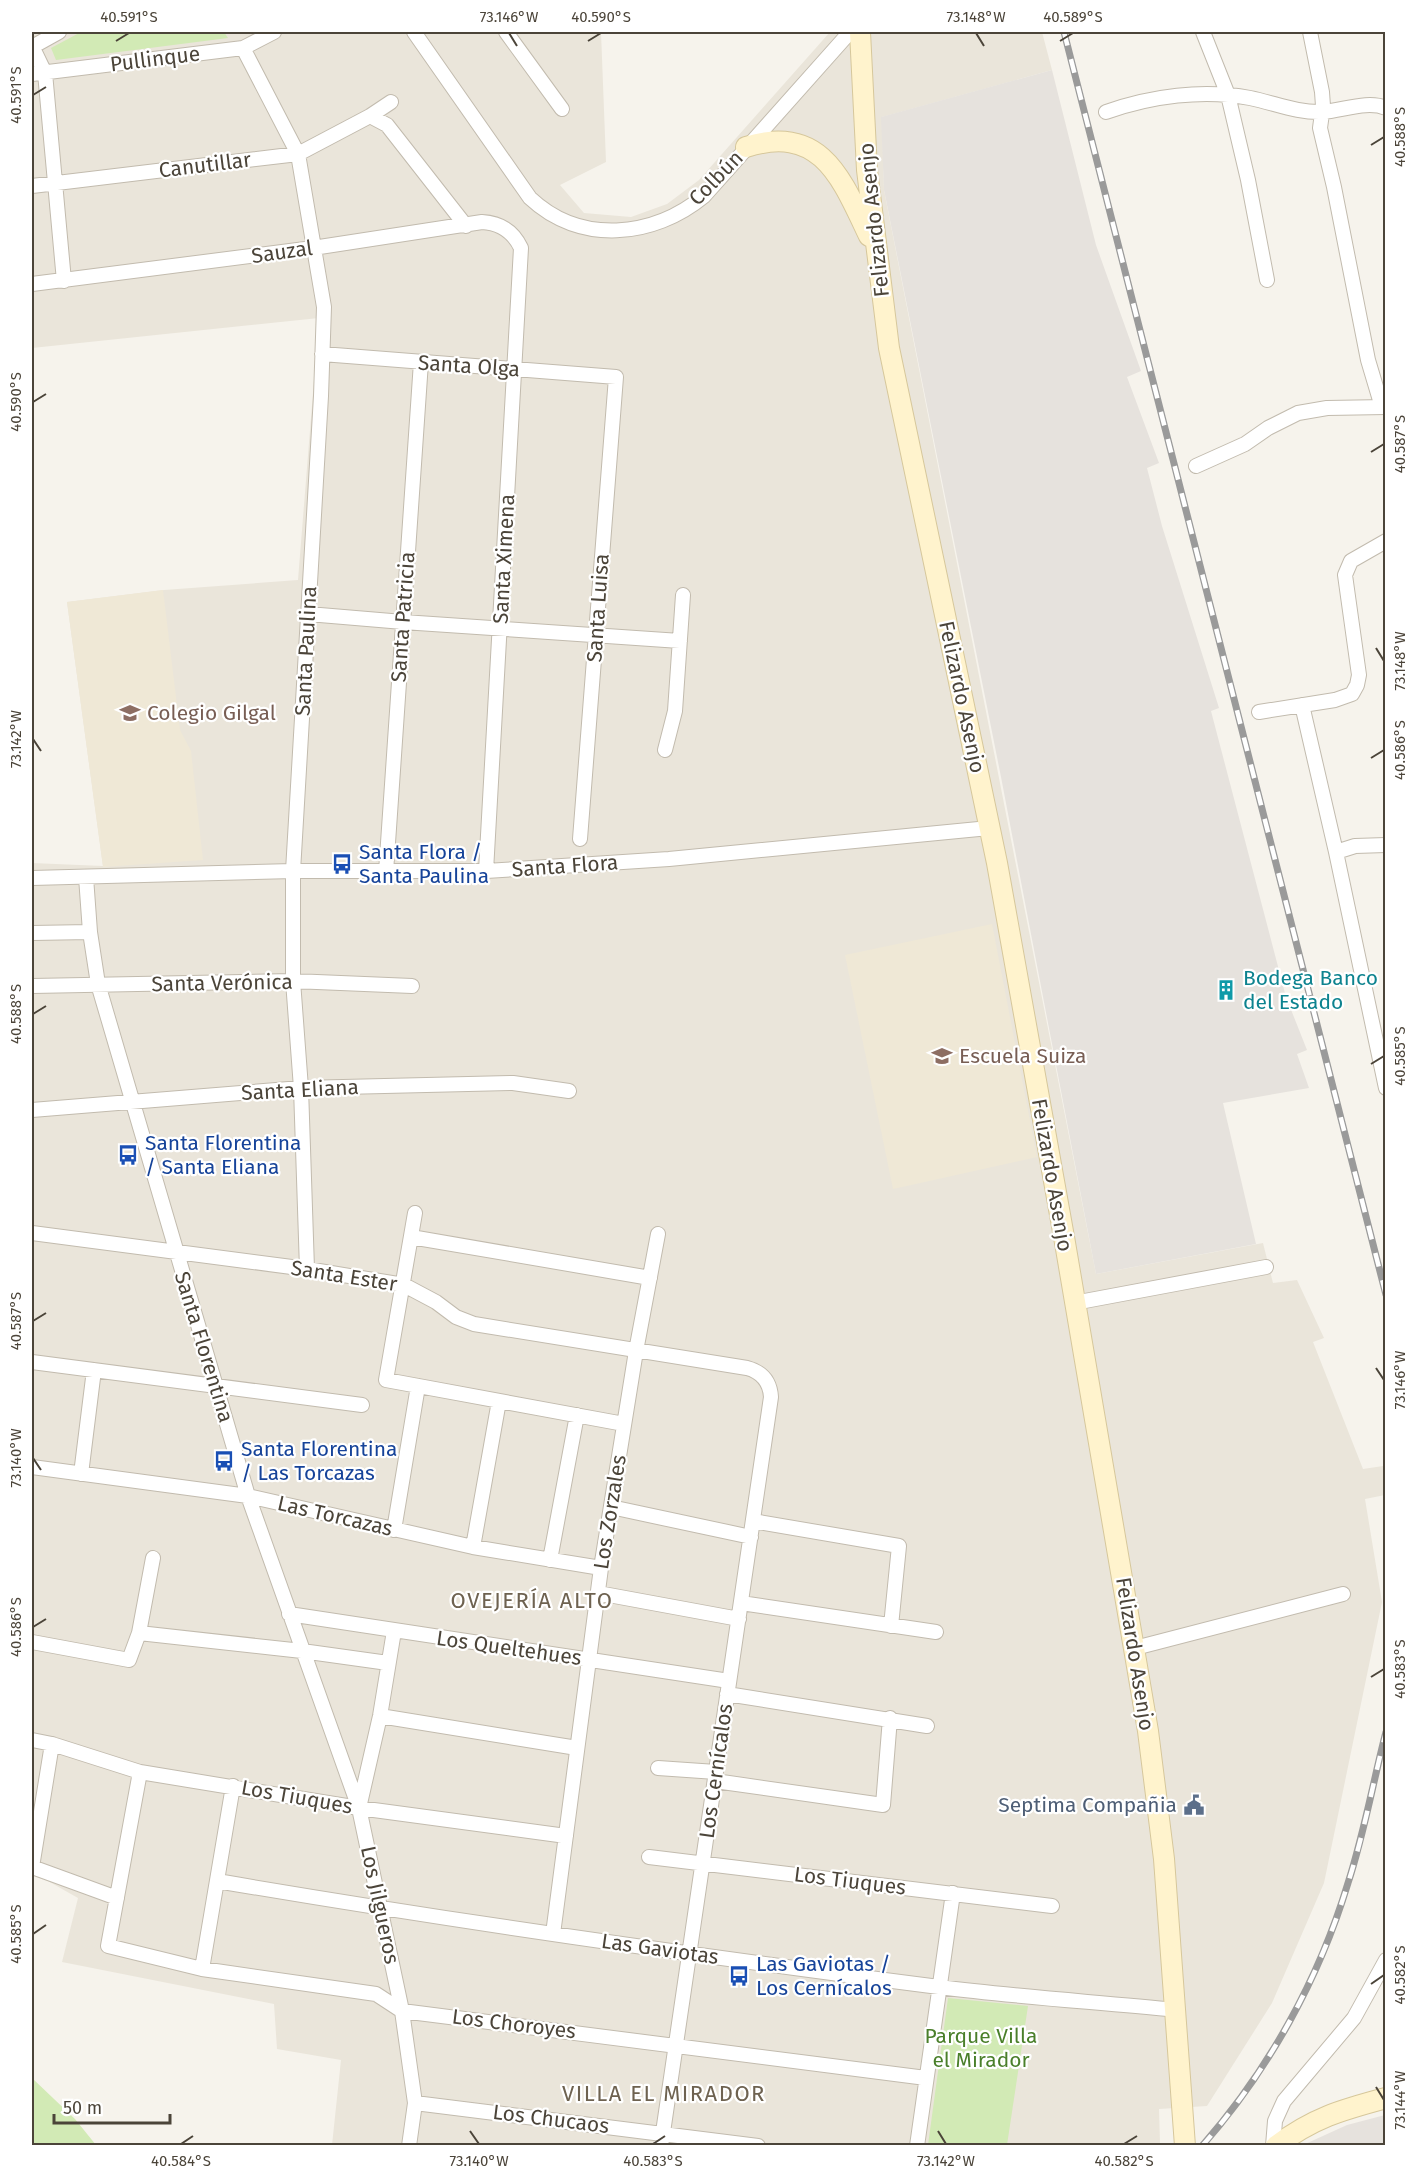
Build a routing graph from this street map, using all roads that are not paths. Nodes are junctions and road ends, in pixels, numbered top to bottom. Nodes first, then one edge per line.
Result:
1 (59, 32) edge
2 (274, 32) edge
3 (414, 32) edge
4 (506, 32) edge
5 (850, 32) edge
6 (860, 32) edge
7 (1203, 32) edge
8 (1310, 32) edge
9 (32, 46) edge
10 (243, 48) junction
11 (38, 74) edge
12 (1228, 95) junction
13 (391, 102) dead end
14 (1386, 108) edge
15 (561, 109) dead end
16 (1106, 112) dead end
17 (1322, 112) junction
18 (370, 116) junction
19 (746, 147) junction
20 (298, 154) junction
21 (56, 184) junction
22 (32, 186) edge
23 (466, 226) junction
24 (313, 248) junction
25 (521, 248) joint
26 (875, 249) junction
27 (1267, 280) dead end
28 (64, 281) junction
29 (32, 284) edge
30 (322, 354) junction
31 (421, 362) junction
32 (515, 369) junction
33 (616, 377) joint
34 (1384, 407) edge
35 (1196, 466) dead end
36 (1386, 541) edge
37 (683, 595) dead end
38 (308, 614) junction
39 (403, 622) junction
40 (500, 628) junction
41 (596, 635) junction
42 (680, 641) junction
43 (1302, 705) junction
44 (1259, 712) dead end
45 (665, 750) dead end
46 (989, 828) junction
47 (580, 839) dead end
48 (1386, 845) edge
49 (1336, 852) junction
50 (293, 871) junction
51 (486, 871) junction
52 (386, 872) junction
53 (86, 877) junction
54 (32, 878) edge
55 (90, 932) junction
56 (32, 933) edge
57 (292, 981) junction
58 (98, 984) junction
59 (32, 986) edge
60 (412, 986) dead end
61 (301, 1088) junction
62 (1386, 1088) edge
63 (569, 1091) dead end
64 (132, 1102) junction
65 (32, 1110) edge
66 (415, 1213) dead end
67 (32, 1233) edge
68 (658, 1234) dead end
69 (411, 1237) junction
70 (177, 1253) junction
71 (1266, 1267) dead end
72 (308, 1269) junction
73 (650, 1278) junction
74 (404, 1285) junction
75 (1074, 1303) junction
76 (636, 1351) junction
77 (32, 1362) edge
78 (94, 1370) junction
79 (216, 1386) junction
80 (418, 1386) junction
81 (771, 1397) joint
82 (499, 1401) junction
83 (362, 1406) dead end
84 (577, 1415) junction
85 (624, 1424) junction
86 (32, 1467) edge
87 (81, 1474) junction
88 (248, 1496) junction
89 (611, 1507) junction
90 (753, 1521) junction
91 (394, 1530) junction
92 (751, 1537) junction
93 (473, 1547) junction
94 (153, 1558) dead end
95 (550, 1560) junction
96 (601, 1568) junction
97 (598, 1593) junction
98 (1343, 1594) dead end
99 (741, 1602) junction
100 (289, 1614) junction
101 (738, 1618) junction
102 (891, 1626) junction
103 (394, 1631) junction
104 (936, 1632) dead end
105 (139, 1633) junction
106 (32, 1642) edge
107 (1135, 1648) junction
108 (302, 1651) junction
109 (589, 1659) junction
110 (388, 1663) junction
111 (728, 1688) junction
112 (380, 1716) junction
113 (890, 1718) junction
114 (927, 1726) dead end
115 (32, 1740) edge
116 (52, 1744) junction
117 (577, 1748) junction
118 (658, 1768) dead end
119 (140, 1772) junction
120 (716, 1776) junction
121 (233, 1786) junction
122 (359, 1808) junction
123 (566, 1836) junction
124 (649, 1857) dead end
125 (703, 1863) junction
126 (217, 1881) junction
127 (953, 1893) junction
128 (117, 1898) junction
129 (1052, 1906) dead end
130 (380, 1909) junction
131 (553, 1934) junction
132 (690, 1953) junction
133 (1386, 1960) edge
134 (202, 1969) junction
135 (941, 1987) junction
136 (402, 2010) junction
137 (1176, 2010) junction
138 (676, 2045) junction
139 (926, 2078) junction
140 (1386, 2098) edge
141 (415, 2103) junction
142 (662, 2139) edge
143 (409, 2145) edge
144 (758, 2145) edge
145 (917, 2145) edge
146 (1185, 2145) edge
147 (1274, 2145) edge

1 - 9 street
2 - 10 street, Pullinque
3 - 19 street, Colbún
4 - 15 street
5 - 19 street, Colbún
6 - 26 street, Felizardo Asenjo
7 - 12 street
8 - 17 street
9 - 11 street
10 - 11 street, Pullinque
10 - 20 street, Santa Paulina
11 - 21 street
12 - 16 street
12 - 17 street
12 - 27 street
13 - 18 street, Canutillar
14 - 17 street
17 - 34 street
18 - 20 street, Canutillar
18 - 23 street
19 - 26 street
20 - 21 street, Canutillar
20 - 24 street, Santa Paulina
21 - 22 street, Canutillar
21 - 28 street
23 - 24 street, Sauzal
23 - 25 street, Sauzal
24 - 28 street, Sauzal
24 - 30 street, Santa Paulina
25 - 32 street, Santa Ximena
26 - 46 street, Felizardo Asenjo
28 - 29 street, Sauzal
30 - 31 street, Santa Olga
30 - 38 street, Santa Paulina
31 - 32 street, Santa Olga
31 - 39 street, Santa Patricia
32 - 33 street, Santa Olga
32 - 40 street, Santa Ximena
33 - 41 street, Santa Luisa
34 - 35 street
36 - 43 street
37 - 42 street
38 - 39 street
38 - 50 street, Santa Paulina
39 - 40 street
39 - 52 street, Santa Patricia
40 - 41 street
40 - 51 street, Santa Ximena
41 - 42 street
41 - 47 street, Santa Luisa
42 - 45 street
43 - 44 street
43 - 49 street
46 - 51 street, Santa Flora
46 - 75 street, Felizardo Asenjo
48 - 49 street
49 - 62 street
50 - 52 street, Santa Flora
50 - 53 street, Santa Flora
50 - 57 street, Santa Paulina
51 - 52 street, Santa Flora
53 - 54 street, Santa Flora
53 - 55 street, Santa Florentina
55 - 56 street
55 - 58 street, Santa Florentina
57 - 58 street, Santa Verónica
57 - 60 street, Santa Verónica
57 - 61 street, Santa Paulina
58 - 59 street, Santa Verónica
58 - 64 street, Santa Florentina
61 - 63 street, Santa Eliana
61 - 64 street, Santa Eliana
61 - 72 street, Santa Paulina
64 - 65 street, Santa Eliana
64 - 70 street, Santa Florentina
66 - 69 street
67 - 70 street, Santa Ester
68 - 73 street, Los Zorzales
69 - 73 street
69 - 74 street
70 - 72 street, Santa Ester
70 - 79 street, Santa Florentina
71 - 75 street
72 - 74 street, Santa Ester
73 - 76 street, Los Zorzales
74 - 76 street, Santa Ester
74 - 80 street
75 - 107 street, Felizardo Asenjo
76 - 81 street, Santa Ester
76 - 85 street, Los Zorzales
77 - 78 street
78 - 79 street
78 - 87 street
79 - 83 street
79 - 88 street, Santa Florentina
80 - 82 street
80 - 91 street
81 - 90 street, Los Cernícalos
82 - 84 street
82 - 93 street
84 - 85 street
84 - 95 street
85 - 89 street, Los Zorzales
86 - 87 street, Las Torcazas
87 - 88 street, Las Torcazas
88 - 91 street, Las Torcazas
88 - 100 street, Santa Florentina
89 - 92 street
89 - 96 street, Los Zorzales
90 - 92 street, Los Cernícalos
90 - 102 street
91 - 93 street, Las Torcazas
92 - 99 street, Los Cernícalos
93 - 95 street, Las Torcazas
94 - 105 street
95 - 96 street, Las Torcazas
96 - 97 street, Los Zorzales
97 - 101 street
97 - 109 street, Los Zorzales
98 - 107 street
99 - 101 street, Los Cernícalos
99 - 102 street
100 - 103 street, Los Queltehues
100 - 108 street, Santa Florentina
101 - 111 street, Los Cernícalos
102 - 104 street
103 - 109 street, Los Queltehues
103 - 110 street, Los Jilgueros
105 - 106 street
105 - 108 street
107 - 137 street, Felizardo Asenjo
108 - 110 street
108 - 122 street, Santa Florentina
109 - 111 street, Los Queltehues
109 - 117 street, Los Zorzales
110 - 112 street, Los Jilgueros
111 - 113 street, Los Queltehues
111 - 120 street, Los Cernícalos
112 - 117 street
112 - 122 street, Los Jilgueros
113 - 114 street, Los Queltehues
113 - 120 street
115 - 116 street, Los Tiuques
116 - 119 street, Los Tiuques
116 - 128 street
117 - 123 street, Los Zorzales
118 - 120 street
119 - 121 street, Los Tiuques
119 - 128 street
120 - 125 street, Los Cernícalos
121 - 122 street, Los Tiuques
121 - 126 street
122 - 123 street, Los Tiuques
122 - 130 street, Los Jilgueros
123 - 131 street, Los Zorzales
124 - 125 street, Los Tiuques
125 - 127 street, Los Tiuques
125 - 132 street, Los Cernícalos
126 - 130 street, Las Gaviotas
126 - 134 street
127 - 129 street, Los Tiuques
127 - 135 street
128 - 134 street, Los Choroyes
130 - 131 street, Las Gaviotas
130 - 136 street, Los Jilgueros
131 - 132 street, Las Gaviotas
132 - 135 street, Las Gaviotas
132 - 138 street, Los Cernícalos
133 - 147 street
134 - 136 street, Los Choroyes
135 - 137 street, Las Gaviotas
135 - 139 street
136 - 138 street, Los Choroyes
136 - 141 street, Los Jilgueros
137 - 146 street, Felizardo Asenjo
138 - 139 street, Los Choroyes
138 - 142 street, Los Cernícalos
139 - 145 street
140 - 147 street
141 - 142 street, Los Chucaos
141 - 143 street, Los Jilgueros
142 - 144 street, Los Chucaos

